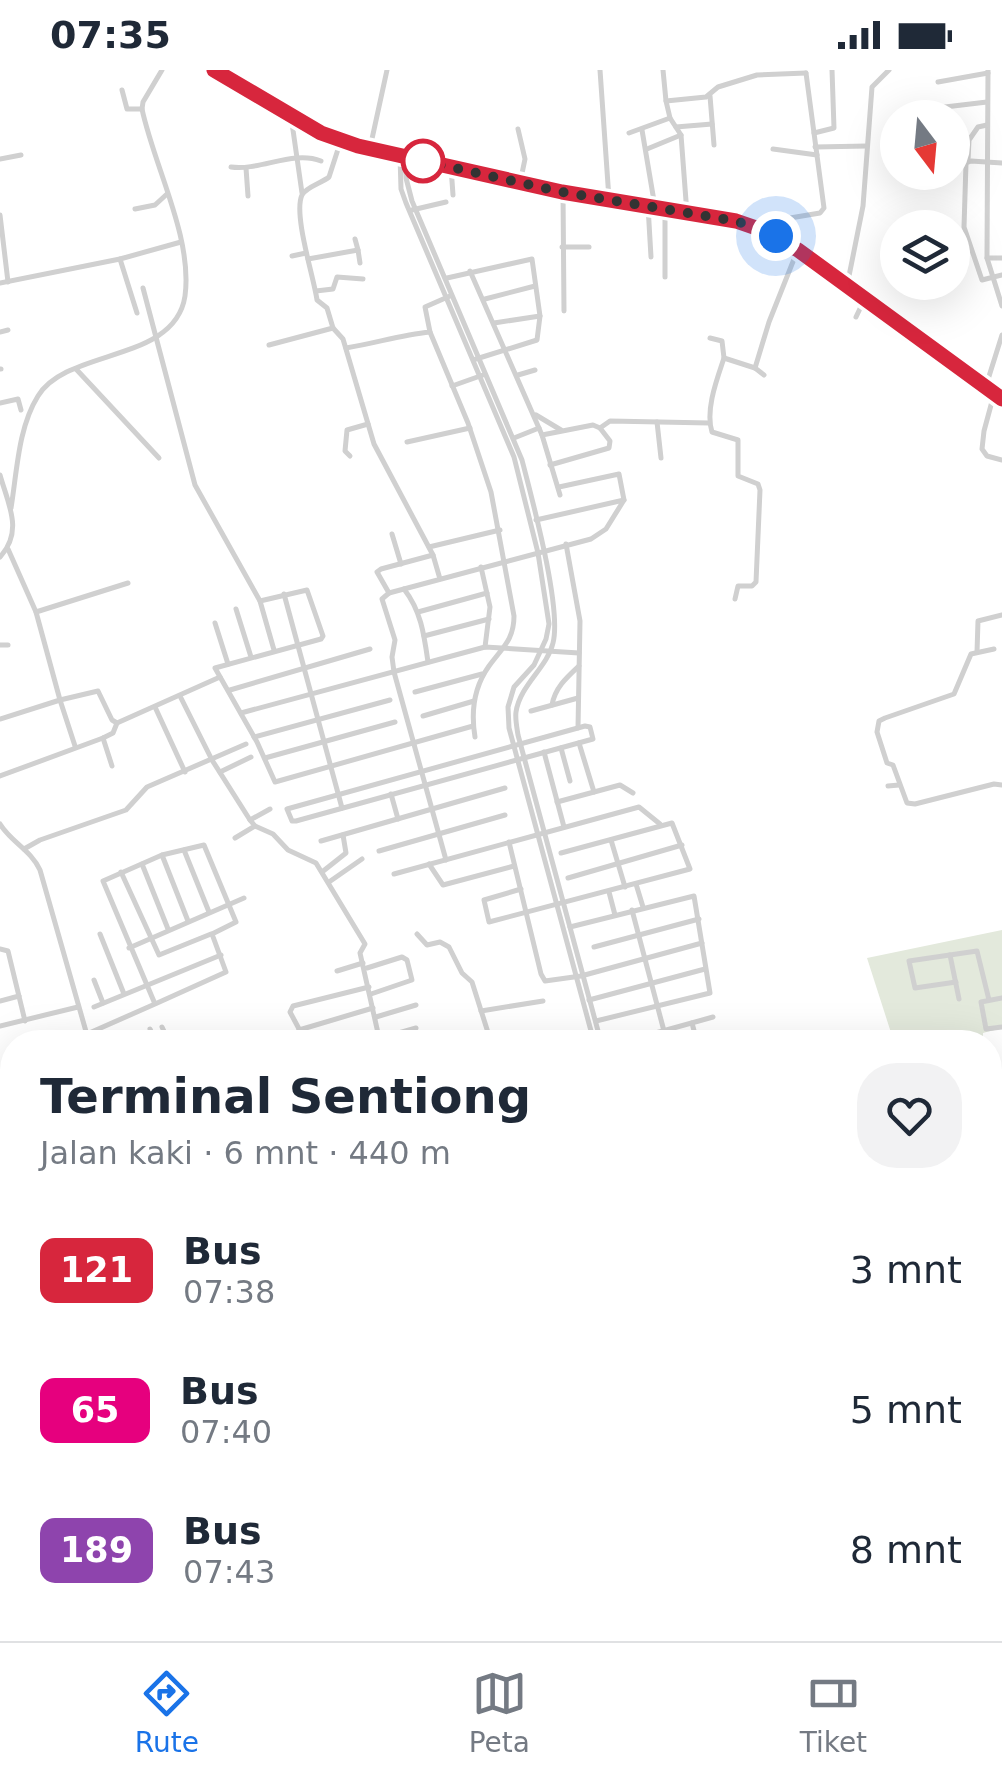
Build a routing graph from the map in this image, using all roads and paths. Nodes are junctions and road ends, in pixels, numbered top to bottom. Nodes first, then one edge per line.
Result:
1 (162, 70) edge
2 (214, 70) edge
3 (388, 70) edge
4 (600, 70) edge
5 (663, 70) edge
6 (832, 70) edge
7 (889, 70) edge
8 (806, 72) edge
9 (988, 72) edge
10 (938, 82) dead end
11 (122, 90) dead end
12 (710, 96) junction
13 (666, 101) junction
14 (988, 102) junction
15 (970, 104) edge
16 (142, 109) junction
17 (291, 116) junction
18 (670, 118) junction
19 (712, 124) junction
20 (988, 125) junction
21 (676, 127) junction
22 (518, 130) dead end
23 (642, 130) junction
24 (629, 133) dead end
25 (814, 133) junction
26 (681, 135) junction
27 (341, 140) junction
28 (970, 140) edge
29 (714, 145) dead end
30 (869, 146) junction
31 (816, 147) junction
32 (370, 148) junction
33 (647, 149) junction
34 (773, 149) dead end
35 (21, 155) dead end
36 (816, 155) junction
37 (403, 156) junction
38 (0, 158) edge
39 (296, 158) junction
40 (320, 161) dead end
41 (970, 161) edge
42 (988, 162) junction
43 (1002, 163) edge
44 (230, 167) dead end
45 (452, 167) junction
46 (246, 168) junction
47 (520, 184) junction
48 (966, 190) edge
49 (562, 192) junction
50 (302, 193) junction
51 (168, 194) junction
52 (454, 195) dead end
53 (248, 196) dead end
54 (609, 199) junction
55 (446, 202) dead end
56 (652, 206) junction
57 (135, 209) dead end
58 (664, 209) junction
59 (412, 210) junction
60 (687, 214) junction
61 (0, 215) edge
62 (776, 236) junction
63 (356, 239) dead end
64 (181, 242) junction
65 (561, 247) junction
66 (589, 247) dead end
67 (358, 250) junction
68 (798, 250) junction
69 (292, 256) dead end
70 (307, 256) junction
71 (652, 257) dead end
72 (987, 258) junction
73 (1002, 258) edge
74 (120, 259) junction
75 (360, 262) dead end
76 (470, 271) junction
77 (1002, 275) edge
78 (665, 277) dead end
79 (363, 278) dead end
80 (992, 278) junction
81 (442, 280) junction
82 (4, 282) edge
83 (535, 286) junction
84 (847, 286) junction
85 (143, 288) dead end
86 (316, 291) junction
87 (450, 296) junction
88 (865, 298) junction
89 (483, 299) junction
90 (1002, 306) edge
91 (564, 311) dead end
92 (138, 314) dead end
93 (540, 316) junction
94 (856, 317) dead end
95 (494, 323) junction
96 (332, 328) junction
97 (430, 332) junction
98 (1002, 335) edge
99 (157, 336) junction
100 (710, 338) dead end
101 (270, 345) dead end
102 (346, 348) junction
103 (505, 349) junction
104 (724, 358) junction
105 (476, 359) junction
106 (755, 368) junction
107 (76, 370) junction
108 (535, 370) dead end
109 (483, 375) junction
110 (518, 375) junction
111 (764, 375) dead end
112 (452, 386) junction
113 (986, 389) junction
114 (994, 394) junction
115 (1002, 399) edge
116 (0, 403) edge
117 (21, 410) dead end
118 (533, 414) junction
119 (657, 422) junction
120 (709, 423) junction
121 (368, 424) junction
122 (470, 428) junction
123 (600, 428) junction
124 (564, 431) junction
125 (541, 432) junction
126 (510, 439) junction
127 (407, 442) dead end
128 (350, 456) dead end
129 (159, 458) dead end
130 (660, 458) dead end
131 (1002, 460) edge
132 (519, 462) junction
133 (550, 465) junction
134 (0, 476) edge
135 (2, 489) edge
136 (624, 500) junction
137 (11, 508) junction
138 (536, 520) junction
139 (500, 530) junction
140 (392, 534) dead end
141 (566, 544) junction
142 (429, 547) junction
143 (8, 549) junction
144 (540, 552) junction
145 (433, 555) junction
146 (0, 557) edge
147 (504, 560) junction
148 (401, 564) junction
149 (481, 567) junction
150 (440, 579) junction
151 (128, 583) dead end
152 (404, 589) junction
153 (389, 593) junction
154 (487, 593) junction
155 (284, 594) junction
156 (735, 599) dead end
157 (260, 601) junction
158 (236, 608) dead end
159 (36, 612) junction
160 (418, 612) junction
161 (1002, 614) edge
162 (489, 618) junction
163 (214, 623) dead end
164 (424, 636) junction
165 (0, 645) edge
166 (8, 645) dead end
167 (298, 645) junction
168 (485, 647) junction
169 (370, 648) dead end
170 (506, 648) junction
171 (994, 648) dead end
172 (274, 650) junction
173 (547, 651) junction
174 (977, 652) junction
175 (579, 653) junction
176 (251, 657) junction
177 (428, 662) junction
178 (228, 664) junction
179 (579, 666) junction
180 (304, 667) junction
181 (394, 672) junction
182 (485, 674) junction
183 (220, 677) junction
184 (228, 691) junction
185 (415, 692) dead end
186 (312, 694) junction
187 (180, 696) junction
188 (578, 698) junction
189 (60, 700) junction
190 (390, 700) dead end
191 (474, 701) junction
192 (552, 706) junction
193 (155, 707) junction
194 (531, 712) dead end
195 (241, 713) junction
196 (423, 716) dead end
197 (0, 719) edge
198 (318, 719) junction
199 (395, 722) dead end
200 (117, 723) junction
201 (473, 726) junction
202 (578, 728) junction
203 (254, 736) junction
204 (103, 738) junction
205 (475, 738) dead end
206 (324, 741) junction
207 (579, 743) junction
208 (246, 744) dead end
209 (414, 744) junction
210 (75, 746) junction
211 (518, 747) junction
212 (561, 748) junction
213 (544, 752) junction
214 (250, 757) dead end
215 (265, 758) junction
216 (522, 759) junction
217 (212, 760) junction
218 (112, 766) dead end
219 (331, 766) junction
220 (185, 772) junction
221 (220, 772) junction
222 (422, 772) junction
223 (0, 776) edge
224 (570, 781) dead end
225 (425, 785) junction
226 (898, 785) junction
227 (1002, 785) edge
228 (888, 786) dead end
229 (505, 788) dead end
230 (594, 792) junction
231 (633, 792) dead end
232 (338, 794) junction
233 (391, 794) junction
234 (557, 802) junction
235 (342, 808) junction
236 (270, 809) dead end
237 (432, 810) junction
238 (505, 815) dead end
239 (398, 819) junction
240 (252, 823) junction
241 (0, 824) edge
242 (662, 825) junction
243 (564, 827) junction
244 (541, 833) junction
245 (342, 835) junction
246 (439, 835) junction
247 (3, 836) edge
248 (235, 838) dead end
249 (611, 840) junction
250 (321, 841) dead end
251 (508, 842) junction
252 (682, 845) junction
253 (24, 849) junction
254 (184, 850) junction
255 (379, 851) dead end
256 (560, 854) dead end
257 (162, 856) junction
258 (362, 860) dead end
259 (446, 860) junction
260 (619, 863) junction
261 (142, 864) junction
262 (429, 864) junction
263 (514, 866) junction
264 (121, 872) junction
265 (322, 872) junction
266 (394, 874) dead end
267 (568, 878) dead end
268 (330, 882) junction
269 (636, 884) junction
270 (626, 887) junction
271 (520, 889) junction
272 (609, 892) junction
273 (244, 898) dead end
274 (230, 904) junction
275 (561, 905) junction
276 (642, 907) junction
277 (632, 910) junction
278 (209, 912) junction
279 (526, 913) junction
280 (614, 915) junction
281 (699, 918) junction
282 (188, 921) junction
283 (570, 927) junction
284 (168, 929) junction
285 (100, 934) dead end
286 (212, 934) junction
287 (417, 934) dead end
288 (638, 934) junction
289 (150, 938) junction
290 (702, 943) junction
291 (594, 947) dead end
292 (128, 948) junction
293 (0, 949) edge
294 (220, 955) junction
295 (950, 956) junction
296 (644, 959) junction
297 (364, 966) junction
298 (705, 968) junction
299 (337, 971) dead end
300 (579, 976) junction
301 (94, 980) dead end
302 (956, 982) junction
303 (650, 983) junction
304 (146, 985) junction
305 (370, 991) junction
306 (124, 994) junction
307 (19, 996) junction
308 (1002, 998) edge
309 (959, 999) dead end
310 (0, 1000) edge
311 (588, 1000) junction
312 (989, 1000) junction
313 (543, 1001) dead end
314 (103, 1004) junction
315 (154, 1004) junction
316 (416, 1005) dead end
317 (94, 1006) dead end
318 (78, 1007) junction
319 (373, 1008) junction
320 (657, 1008) junction
321 (481, 1010) junction
322 (375, 1017) junction
323 (713, 1017) dead end
324 (25, 1021) junction
325 (596, 1021) junction
326 (692, 1023) junction
327 (0, 1025) edge
328 (162, 1027) dead end
329 (1002, 1027) edge
330 (416, 1028) dead end
331 (86, 1030) edge
332 (96, 1030) edge
333 (163, 1030) edge
334 (298, 1030) joint
335 (378, 1030) edge
336 (409, 1030) edge
337 (487, 1030) edge
338 (594, 1030) edge
339 (596, 1030) edge
340 (664, 1030) edge
341 (668, 1030) edge
342 (694, 1030) edge

1 - 16 street
2 - 17 main road
3 - 32 street
4 - 54 street
5 - 13 street
6 - 25 street
7 - 30 street
8 - 12 street
8 - 25 street
9 - 10 street
9 - 14 street
11 - 16 street
12 - 13 street
12 - 19 street
13 - 18 street
14 - 15 street
14 - 20 street
16 - 51 street
17 - 27 main road
17 - 39 street
18 - 21 street
18 - 23 street
19 - 21 street
19 - 29 street
20 - 28 street
20 - 42 street
21 - 26 street
22 - 47 street
23 - 24 street
23 - 33 street
25 - 31 street
26 - 33 street
26 - 60 street
27 - 32 main road
27 - 50 street
30 - 31 street
30 - 84 street
31 - 36 street
32 - 37 main road
33 - 56 street
34 - 36 street
35 - 38 street
36 - 62 street
37 - 45 main road
37 - 59 street
39 - 40 street
39 - 46 street
39 - 50 street
41 - 42 street
42 - 43 street
42 - 72 street
44 - 46 street
45 - 47 main road
45 - 52 street
46 - 53 street
47 - 49 main road
48 - 80 street
49 - 54 main road
49 - 65 street
50 - 70 street
51 - 57 street
51 - 64 street
54 - 56 main road
55 - 59 street
56 - 58 main road
56 - 71 street
58 - 60 main road
58 - 78 street
59 - 81 street
60 - 62 main road
61 - 82 street
62 - 68 main road
63 - 67 street
64 - 74 street
64 - 99 street
65 - 66 street
65 - 91 street
67 - 70 street
67 - 75 street
68 - 84 main road
68 - 106 street
69 - 70 street
70 - 86 street
72 - 73 street
72 - 80 street
74 - 82 street
74 - 92 street
76 - 81 street
76 - 83 street
76 - 89 street
77 - 80 street
79 - 86 street
80 - 90 street
81 - 87 street
83 - 89 street
83 - 93 street
84 - 88 main road
85 - 99 street
86 - 96 street
87 - 97 street
87 - 105 street
88 - 94 street
88 - 113 main road
89 - 95 street
93 - 95 street
93 - 103 street
95 - 103 street
96 - 101 street
96 - 102 street
97 - 102 street
97 - 112 street
98 - 113 street
99 - 107 street
99 - 157 street
100 - 104 street
102 - 121 street
103 - 105 street
103 - 110 street
104 - 106 street
104 - 120 street
105 - 109 street
106 - 111 street
107 - 129 street
107 - 137 street
108 - 110 street
109 - 112 street
109 - 126 street
110 - 118 street
112 - 122 street
113 - 114 main road
114 - 115 main road
114 - 131 street
116 - 117 street
118 - 124 street
118 - 125 street
119 - 120 street
119 - 123 street
119 - 130 street
120 - 156 street
121 - 128 street
121 - 142 street
122 - 127 street
122 - 139 street
123 - 124 street
123 - 133 street
124 - 125 street
125 - 126 street
125 - 133 street
126 - 132 street
132 - 138 street
132 - 144 street
133 - 136 street
134 - 135 street
135 - 137 street
136 - 138 street
136 - 141 street
137 - 143 street
138 - 144 street
139 - 142 street
139 - 147 street
140 - 148 street
141 - 144 street
141 - 175 street
142 - 145 street
143 - 146 street
143 - 159 street
144 - 147 street
144 - 173 street
145 - 148 street
145 - 150 street
147 - 149 street
147 - 170 street
148 - 153 street
149 - 150 street
149 - 154 street
150 - 152 street
151 - 159 street
152 - 153 street
152 - 160 street
153 - 181 street
154 - 160 street
154 - 162 street
155 - 157 street
155 - 167 street
155 - 167 street
157 - 172 street
158 - 176 street
159 - 189 street
160 - 164 street
161 - 174 street
162 - 164 street
162 - 168 street
163 - 178 street
164 - 177 street
165 - 166 street
167 - 172 street
167 - 180 street
168 - 170 street
168 - 177 street
169 - 180 street
170 - 173 street
170 - 182 street
171 - 174 street
172 - 176 street
173 - 175 street
173 - 211 street
173 - 211 street
174 - 226 street
175 - 179 street
176 - 178 street
177 - 181 street
178 - 183 street
179 - 188 street
179 - 192 street
180 - 184 street
180 - 186 street
181 - 186 street
181 - 209 street
182 - 185 street
182 - 191 street
183 - 184 street
183 - 187 street
184 - 195 street
186 - 195 street
186 - 198 street
187 - 193 street
187 - 217 street
188 - 192 street
188 - 202 street
189 - 197 street
189 - 200 street
189 - 210 street
190 - 198 street
191 - 196 street
191 - 201 street
192 - 194 street
193 - 200 street
193 - 220 street
195 - 203 street
198 - 203 street
198 - 206 street
199 - 206 street
200 - 204 street
201 - 205 street
201 - 209 street
202 - 207 street
202 - 211 street
203 - 215 street
204 - 210 street
204 - 218 street
206 - 215 street
206 - 219 street
207 - 212 street
207 - 230 street
208 - 217 street
209 - 219 street
209 - 222 street
210 - 223 street
211 - 216 street
211 - 222 street
212 - 213 street
212 - 224 street
213 - 216 street
213 - 234 street
214 - 221 street
215 - 219 street
216 - 225 street
216 - 244 street
217 - 220 street
217 - 221 street
219 - 232 street
220 - 253 street
221 - 240 street
222 - 225 street
222 - 232 street
225 - 233 street
225 - 237 street
226 - 227 street
226 - 228 street
229 - 237 street
230 - 231 street
230 - 234 street
232 - 235 street
232 - 235 street
233 - 235 street
233 - 239 street
234 - 243 street
236 - 240 street
237 - 239 street
237 - 246 street
238 - 246 street
239 - 245 street
240 - 248 street
240 - 265 street
241 - 247 street
242 - 243 street
242 - 249 street
242 - 252 street
243 - 244 street
244 - 251 street
244 - 275 street
245 - 250 street
245 - 265 street
246 - 255 street
246 - 259 street
247 - 253 street
249 - 256 street
249 - 260 street
251 - 259 street
251 - 263 street
252 - 260 street
252 - 269 street
253 - 318 street
254 - 257 street
254 - 274 street
254 - 278 street
257 - 261 street
257 - 282 street
258 - 268 street
259 - 262 street
260 - 267 street
260 - 270 street
261 - 264 street
261 - 284 street
262 - 263 street
262 - 266 street
263 - 271 street
264 - 289 street
264 - 292 street
265 - 268 street
268 - 297 street
269 - 270 street
269 - 276 street
270 - 272 street
271 - 279 street
271 - 279 street
272 - 275 street
272 - 280 street
273 - 274 street
274 - 278 street
274 - 286 street
275 - 279 street
275 - 283 street
275 - 300 street
276 - 277 street
276 - 281 street
277 - 280 street
277 - 288 street
278 - 282 street
279 - 300 street
280 - 283 street
281 - 288 street
281 - 290 street
282 - 284 street
283 - 300 street
284 - 289 street
285 - 306 street
286 - 289 street
286 - 294 street
287 - 321 street
288 - 291 street
288 - 296 street
289 - 292 street
290 - 296 street
290 - 298 street
292 - 304 street
293 - 307 street
294 - 304 street
294 - 315 street
295 - 302 street
295 - 302 street
295 - 312 street
296 - 300 street
296 - 303 street
297 - 299 street
297 - 305 street
297 - 305 street
298 - 303 street
298 - 320 street
300 - 311 street
300 - 338 street
301 - 314 street
302 - 309 street
303 - 311 street
303 - 320 street
304 - 306 street
304 - 315 street
305 - 319 street
305 - 334 street
306 - 314 street
307 - 310 street
307 - 324 street
308 - 312 street
311 - 325 street
312 - 329 street
313 - 321 street
314 - 317 street
315 - 332 street
316 - 322 street
318 - 324 street
318 - 331 street
319 - 322 street
319 - 334 street
320 - 325 street
320 - 340 street
321 - 337 street
322 - 335 street
323 - 326 street
324 - 327 street
325 - 339 street
326 - 341 street
326 - 342 street
328 - 333 street
330 - 336 street

